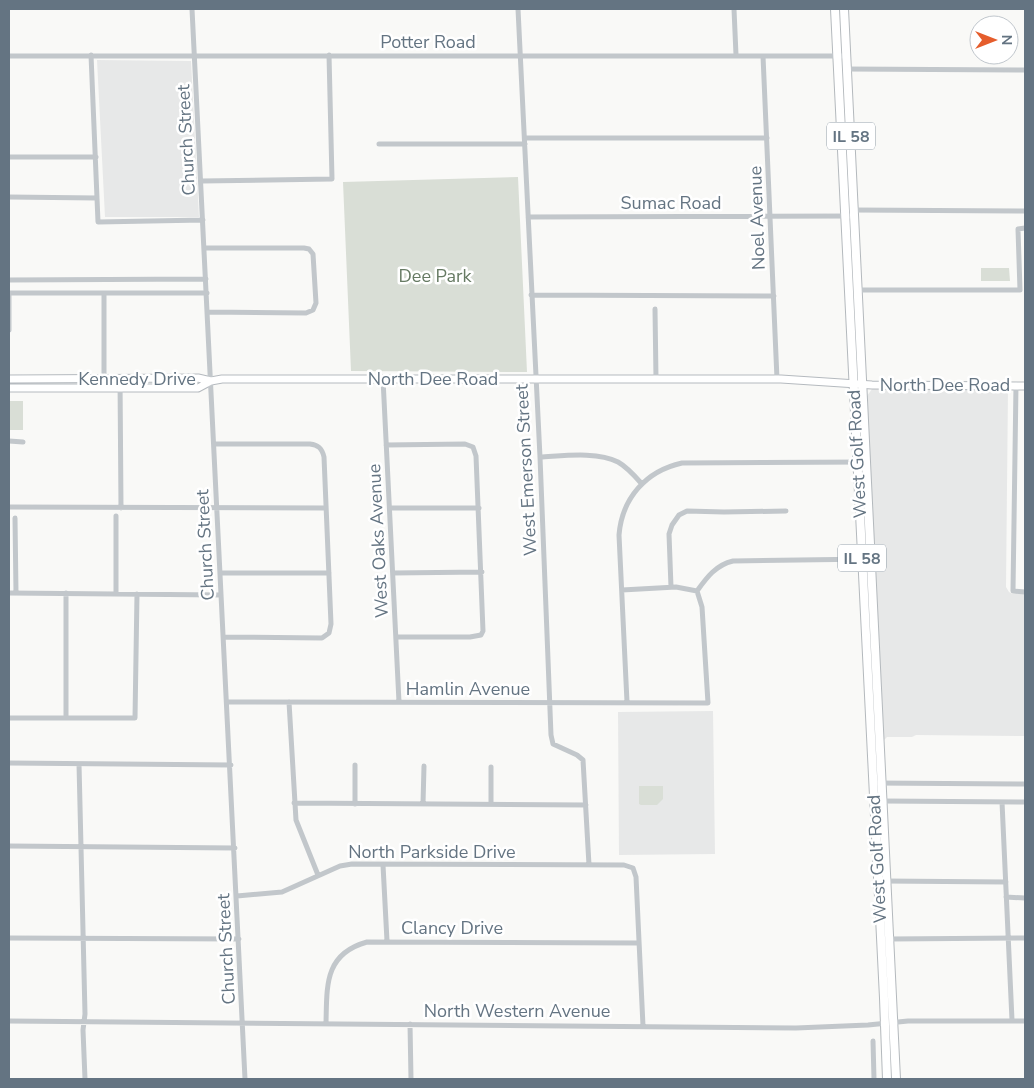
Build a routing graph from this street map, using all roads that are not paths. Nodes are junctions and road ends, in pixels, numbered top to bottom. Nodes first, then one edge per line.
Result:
1 (192, 9) edge
2 (518, 9) edge
3 (734, 9) edge
4 (835, 9) edge
5 (844, 9) edge
6 (329, 55) junction
7 (520, 55) junction
8 (736, 55) junction
9 (9, 56) edge
10 (91, 56) junction
11 (195, 56) junction
12 (763, 56) junction
13 (837, 56) junction
14 (847, 56) junction
15 (847, 69) junction
16 (1025, 70) edge
17 (767, 138) junction
18 (525, 141) junction
19 (379, 144) dead end
20 (9, 157) edge
21 (96, 157) junction
22 (202, 181) junction
23 (9, 197) edge
24 (97, 198) junction
25 (1025, 211) edge
26 (854, 213) junction
27 (845, 216) junction
28 (528, 217) junction
29 (770, 217) junction
30 (203, 220) junction
31 (1025, 228) edge
32 (205, 248) junction
33 (9, 280) edge
34 (206, 280) junction
35 (858, 290) junction
36 (9, 293) edge
37 (104, 293) junction
38 (207, 293) junction
39 (531, 295) junction
40 (774, 296) junction
41 (655, 309) dead end
42 (208, 312) junction
43 (9, 330) edge
44 (104, 378) junction
45 (120, 378) junction
46 (9, 379) edge
47 (383, 379) junction
48 (535, 379) junction
49 (656, 379) junction
50 (777, 379) junction
51 (211, 381) junction
52 (854, 383) junction
53 (863, 384) junction
54 (1016, 386) junction
55 (1025, 386) edge
56 (104, 387) junction
57 (120, 387) junction
58 (9, 388) edge
59 (9, 442) edge
60 (23, 442) dead end
61 (215, 444) junction
62 (386, 445) junction
63 (540, 457) junction
64 (858, 462) junction
65 (867, 462) junction
66 (641, 483) junction
67 (9, 507) edge
68 (121, 508) junction
69 (217, 508) junction
70 (326, 508) junction
71 (390, 508) junction
72 (479, 508) junction
73 (786, 511) dead end
74 (116, 516) dead end
75 (16, 518) dead end
76 (862, 559) junction
77 (872, 559) junction
78 (482, 572) junction
79 (221, 573) junction
80 (329, 573) junction
81 (393, 573) junction
82 (671, 587) junction
83 (622, 590) junction
84 (697, 591) junction
85 (1025, 592) edge
86 (9, 593) edge
87 (16, 593) junction
88 (66, 594) junction
89 (116, 594) junction
90 (137, 594) junction
91 (221, 595) junction
92 (396, 636) junction
93 (224, 637) junction
94 (227, 702) junction
95 (289, 702) junction
96 (399, 702) junction
97 (627, 702) junction
98 (550, 703) junction
99 (9, 718) edge
100 (66, 718) junction
101 (9, 763) edge
102 (80, 764) junction
103 (355, 764) dead end
104 (231, 766) junction
105 (424, 766) dead end
106 (491, 767) dead end
107 (873, 783) junction
108 (883, 783) junction
109 (1025, 784) edge
110 (884, 801) junction
111 (1002, 802) junction
112 (1025, 802) edge
113 (294, 803) junction
114 (355, 804) junction
115 (423, 804) junction
116 (491, 804) junction
117 (586, 804) junction
118 (9, 846) edge
119 (81, 846) junction
120 (235, 848) junction
121 (383, 864) junction
122 (589, 865) junction
123 (318, 875) junction
124 (878, 881) junction
125 (888, 882) junction
126 (1006, 882) junction
127 (237, 896) junction
128 (1006, 897) junction
129 (1025, 898) edge
130 (9, 938) edge
131 (1008, 938) junction
132 (1025, 938) edge
133 (83, 939) junction
134 (240, 939) junction
135 (890, 939) junction
136 (387, 941) junction
137 (639, 943) junction
138 (1012, 1020) junction
139 (1025, 1020) edge
140 (9, 1021) edge
141 (84, 1021) junction
142 (894, 1022) junction
143 (244, 1023) junction
144 (326, 1023) junction
145 (410, 1024) junction
146 (885, 1024) junction
147 (643, 1026) junction
148 (873, 1041) dead end
149 (85, 1079) edge
150 (245, 1079) edge
151 (411, 1079) edge
152 (874, 1079) edge
153 (886, 1079) edge
154 (896, 1079) edge

1 - 11 street, Church Street
2 - 7 street, West Emerson Street
3 - 8 street
4 - 13 main road, West Golf Road / IL 58
5 - 14 main road, West Golf Road / IL 58
6 - 7 street, Potter Road
6 - 11 street, Potter Road
6 - 22 street
7 - 8 street, Potter Road
7 - 18 street, West Emerson Street
8 - 12 street, Potter Road
9 - 10 street, Potter Road
10 - 11 street, Potter Road
10 - 21 street
11 - 22 street, Church Street
12 - 13 street, Potter Road
12 - 17 street, Noel Avenue
13 - 14 street, Potter Road
13 - 27 main road, West Golf Road / IL 58
14 - 15 main road, West Golf Road / IL 58
15 - 16 street
15 - 26 main road, West Golf Road / IL 58
17 - 18 street
17 - 29 street, Noel Avenue
18 - 19 street
18 - 28 street, West Emerson Street
20 - 21 street
21 - 24 street
22 - 30 street, Church Street
23 - 24 street
24 - 30 street
25 - 26 street, Sumac Road
26 - 27 street, Sumac Road
26 - 35 main road, West Golf Road / IL 58
27 - 29 street, Sumac Road
27 - 52 main road, West Golf Road / IL 58
28 - 29 street, Sumac Road
28 - 39 street, West Emerson Street
29 - 40 street, Noel Avenue
30 - 32 street, Church Street
31 - 35 street
32 - 34 street, Church Street
32 - 42 street
33 - 34 street
34 - 38 street, Church Street
35 - 53 main road, West Golf Road / IL 58
36 - 37 street
36 - 43 street
37 - 38 street
37 - 44 street
38 - 42 street, Church Street
39 - 40 street
39 - 48 street, West Emerson Street
40 - 50 street, Noel Avenue
41 - 49 street
42 - 51 street, Church Street
44 - 45 street, Kennedy Drive
44 - 46 street, Kennedy Drive
44 - 56 street
45 - 51 street, Kennedy Drive
45 - 57 street
47 - 48 street, North Dee Road
47 - 51 street, North Dee Road
47 - 62 street, West Oaks Avenue
48 - 49 street, North Dee Road
48 - 63 street, West Emerson Street
49 - 50 street, North Dee Road
50 - 52 street, North Dee Road
51 - 57 street, Kennedy Drive
51 - 61 street, Church Street
52 - 53 street, North Dee Road
52 - 64 main road, West Golf Road / IL 58
53 - 54 street, North Dee Road
53 - 65 main road, West Golf Road / IL 58
54 - 55 street, North Dee Road
54 - 85 street
56 - 57 street, Kennedy Drive
56 - 58 street, Kennedy Drive
57 - 68 street
59 - 60 street
61 - 69 street, Church Street
61 - 70 street
62 - 71 street, West Oaks Avenue
62 - 72 street
63 - 66 street
63 - 98 street, West Emerson Street
64 - 65 street
64 - 66 street
64 - 76 main road, West Golf Road / IL 58
65 - 77 main road, West Golf Road / IL 58
66 - 83 street
67 - 68 street
68 - 69 street
69 - 70 street
69 - 79 street, Church Street
70 - 80 street
71 - 72 street
71 - 81 street, West Oaks Avenue
72 - 78 street
73 - 82 street
74 - 89 street
75 - 87 street
76 - 77 street
76 - 84 street
76 - 107 main road, West Golf Road / IL 58
77 - 108 main road, West Golf Road / IL 58
78 - 81 street
78 - 92 street
79 - 80 street
79 - 91 street, Church Street
80 - 93 street
81 - 92 street, West Oaks Avenue
82 - 83 street
82 - 84 street
83 - 97 street
84 - 97 street, Hamlin Avenue
86 - 87 street
87 - 88 street
88 - 89 street
88 - 100 street
89 - 90 street
90 - 91 street
90 - 100 street
91 - 93 street, Church Street
92 - 96 street, West Oaks Avenue
93 - 94 street, Church Street
94 - 95 street, Hamlin Avenue
94 - 104 street, Church Street
95 - 96 street, Hamlin Avenue
95 - 113 street
96 - 98 street, Hamlin Avenue
97 - 98 street, Hamlin Avenue
98 - 117 street, West Emerson Street
99 - 100 street
101 - 102 street
102 - 104 street
102 - 119 street
103 - 114 street
104 - 120 street, Church Street
105 - 115 street
106 - 116 street
107 - 108 street
107 - 124 main road, West Golf Road / IL 58
108 - 109 street
108 - 110 main road, West Golf Road / IL 58
110 - 111 street
110 - 125 main road, West Golf Road / IL 58
111 - 112 street
111 - 126 street
113 - 114 street
113 - 123 street
114 - 115 street
115 - 116 street
116 - 117 street
117 - 122 street, West Emerson Street
118 - 119 street
119 - 120 street
119 - 133 street
120 - 127 street, Church Street
121 - 122 street, North Parkside Drive
121 - 123 street, North Parkside Drive
121 - 136 street
122 - 137 street, North Parkside Drive
123 - 127 street, North Parkside Drive
124 - 125 street
124 - 146 main road, West Golf Road / IL 58
125 - 126 street
125 - 135 main road, West Golf Road / IL 58
126 - 128 street
127 - 134 street, Church Street
128 - 129 street
128 - 131 street
130 - 133 street
131 - 132 street
131 - 135 street
131 - 138 street
133 - 134 street
133 - 141 street
134 - 143 street, Church Street
135 - 142 main road, West Golf Road / IL 58
136 - 137 street, Clancy Drive
136 - 144 street, Clancy Drive
137 - 147 street
138 - 139 street, North Western Avenue
138 - 142 street, North Western Avenue
140 - 141 street, North Western Avenue
141 - 143 street, North Western Avenue
141 - 149 street
142 - 146 street, North Western Avenue
142 - 154 main road, West Golf Road / IL 58
143 - 144 street, North Western Avenue
143 - 150 street, Church Street
144 - 145 street, North Western Avenue
145 - 147 street, North Western Avenue
145 - 151 street
146 - 147 street, North Western Avenue
146 - 153 main road, West Golf Road / IL 58
148 - 152 street

